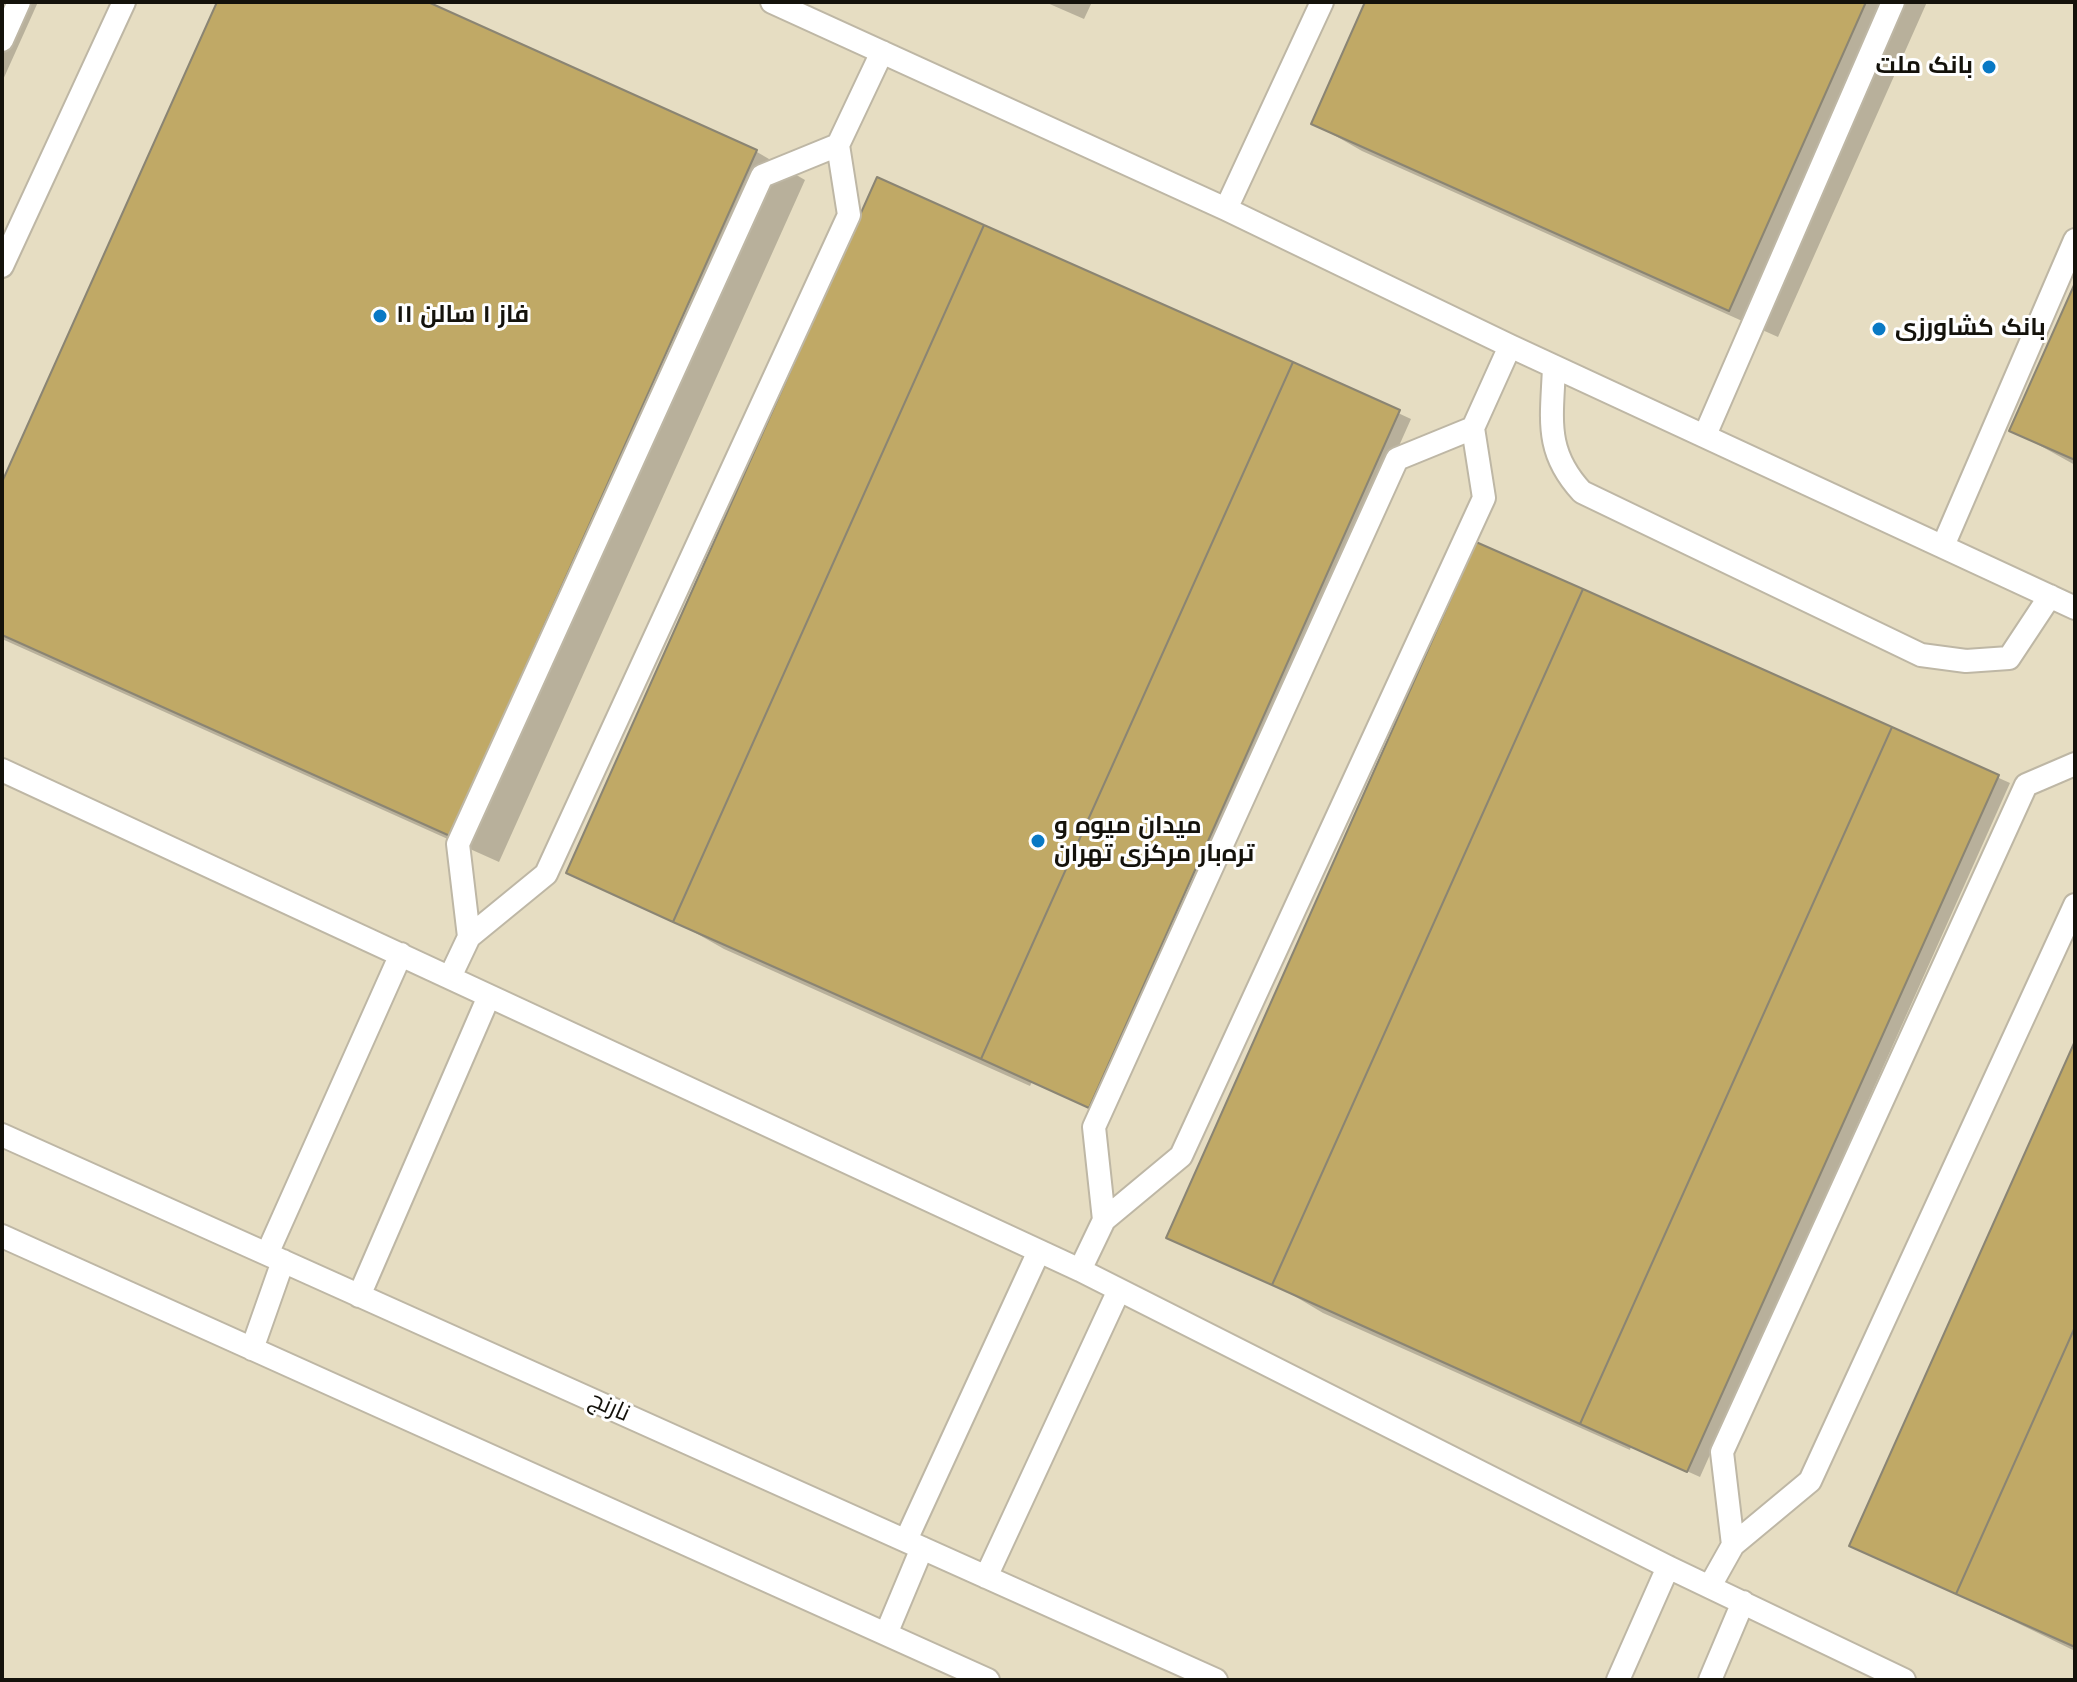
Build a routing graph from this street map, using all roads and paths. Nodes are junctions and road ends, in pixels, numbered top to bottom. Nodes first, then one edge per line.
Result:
1 (19, 2) edge
2 (124, 2) edge
3 (772, 2) edge
4 (1322, 2) edge
5 (1893, 2) edge
6 (2, 40) edge
7 (882, 52) junction
8 (838, 145) junction
9 (1226, 209) junction
10 (2075, 240) edge
11 (2, 266) edge
12 (1510, 346) junction
13 (1554, 367) junction
14 (1473, 428) junction
15 (1705, 435) junction
16 (1943, 546) junction
17 (2050, 596) junction
18 (2075, 608) edge
19 (2075, 764) edge
20 (2, 770) edge
21 (2075, 905) edge
22 (469, 937) junction
23 (401, 954) junction
24 (450, 977) junction
25 (489, 996) junction
26 (2, 1135) edge
27 (1104, 1220) junction
28 (2, 1236) edge
29 (1039, 1251) junction
30 (275, 1258) junction
31 (1080, 1270) junction
32 (1119, 1290) junction
33 (359, 1296) junction
34 (252, 1349) junction
35 (914, 1544) junction
36 (1733, 1545) junction
37 (1668, 1567) junction
38 (986, 1577) junction
39 (1710, 1586) junction
40 (1743, 1602) junction
41 (886, 1634) junction
42 (988, 1680) edge
43 (1216, 1680) edge
44 (1618, 1680) edge
45 (1710, 1680) edge
46 (1904, 1680) edge

1 - 6 lane
2 - 11 lane
3 - 7 lane
4 - 9 lane
5 - 15 lane
7 - 8 lane
7 - 9 lane
8 - 22 lane
8 - 22 lane
9 - 12 lane
10 - 16 lane
12 - 13 lane
12 - 14 lane
13 - 15 lane
13 - 17 lane
14 - 27 lane
14 - 27 lane
15 - 16 lane
16 - 17 lane
17 - 18 lane
19 - 36 lane
20 - 23 lane
21 - 36 lane
22 - 24 lane
23 - 24 lane
23 - 30 lane
24 - 25 lane
25 - 29 lane
25 - 33 lane
26 - 30 lane, نارنج
27 - 31 lane
28 - 34 lane
29 - 31 lane
29 - 35 lane
30 - 33 lane, نارنج
30 - 34 lane
31 - 32 lane
32 - 37 lane
32 - 38 lane
33 - 35 lane, نارنج
34 - 41 lane
35 - 38 lane, نارنج
35 - 41 lane
36 - 39 lane
37 - 39 lane
37 - 44 lane
38 - 43 lane, نارنج
39 - 40 lane
40 - 45 lane
40 - 46 lane
41 - 42 lane

